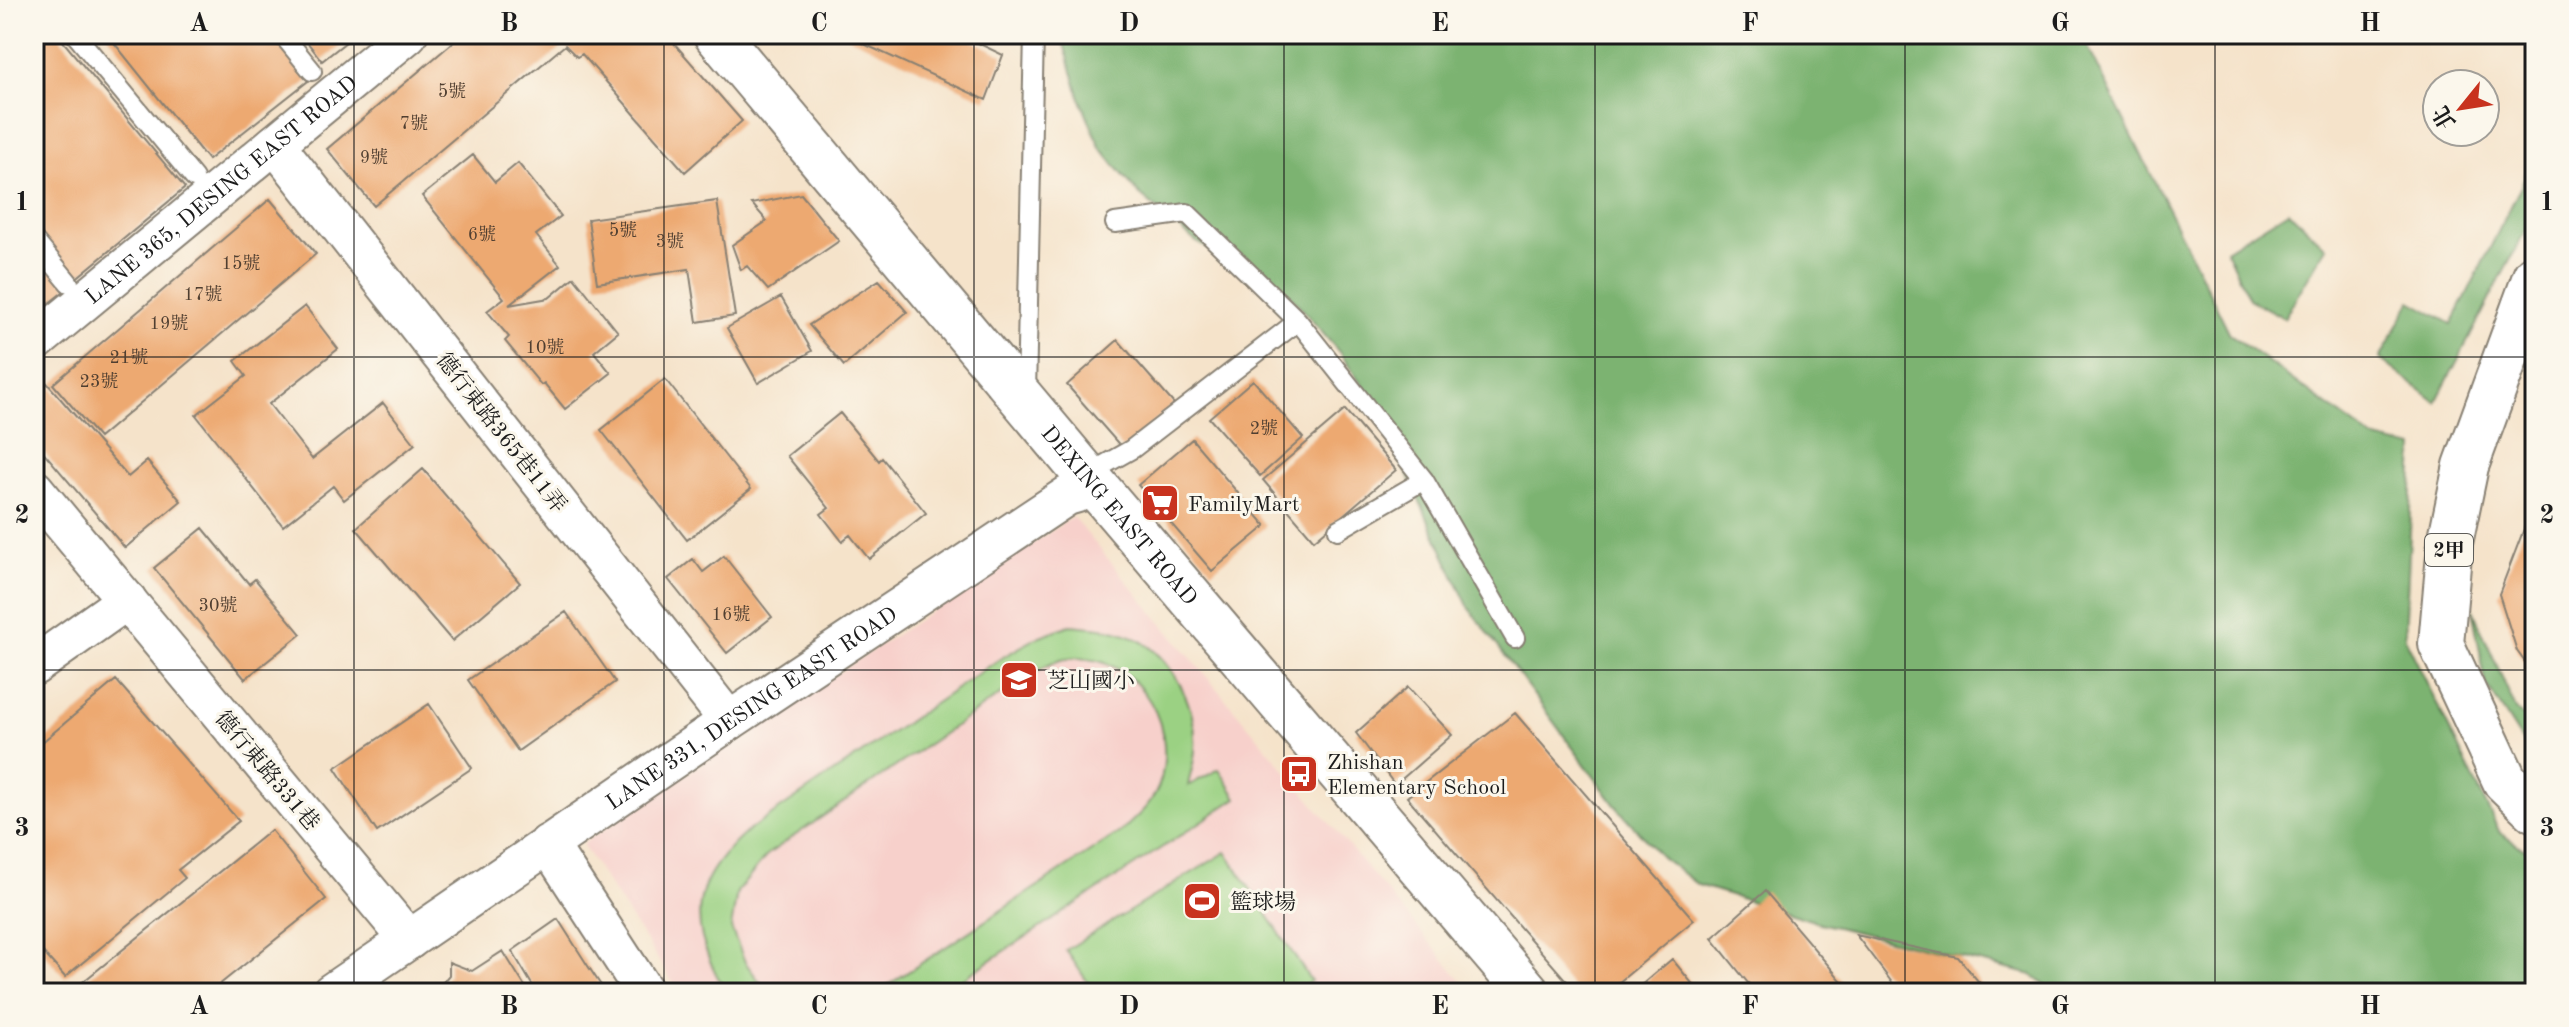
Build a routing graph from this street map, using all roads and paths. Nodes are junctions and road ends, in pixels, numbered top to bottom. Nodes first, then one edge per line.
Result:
1 (75, 34) edge
2 (282, 34) edge
3 (408, 34) edge
4 (716, 34) edge
5 (1034, 34) edge
6 (312, 71) dead end
7 (275, 144) junction
8 (194, 178) dead end
9 (1115, 223) dead end
10 (34, 240) edge
11 (2535, 277) edge
12 (69, 283) dead end
13 (1298, 321) junction
14 (34, 343) edge
15 (1026, 400) junction
16 (1424, 480) junction
17 (1092, 481) junction
18 (37, 497) edge
19 (1338, 530) dead end
20 (127, 600) junction
21 (1515, 638) dead end
22 (34, 666) edge
23 (729, 721) junction
24 (2535, 810) edge
25 (548, 844) junction
26 (409, 940) junction
27 (331, 993) edge
28 (645, 993) edge
29 (1528, 993) edge

1 - 8 lane
2 - 6 lane
3 - 7 street, LANE 365, DESING EAST ROAD
4 - 15 street, DEXING EAST ROAD
5 - 15 lane
7 - 14 street, LANE 365, DESING EAST ROAD
7 - 23 street, 德行東路365巷11弄
9 - 13 lane
10 - 12 lane
11 - 24 street, 2甲
13 - 16 lane
13 - 17 lane
15 - 17 street, DEXING EAST ROAD
16 - 19 lane
16 - 21 lane
17 - 23 street, LANE 331, DESING EAST ROAD
17 - 29 street, DEXING EAST ROAD
18 - 20 street, 德行東路331巷
20 - 22 street
20 - 26 street, 德行東路331巷
23 - 25 street, LANE 331, DESING EAST ROAD
25 - 26 street, LANE 331, DESING EAST ROAD
25 - 28 street
26 - 27 street, LANE 331, DESING EAST ROAD

